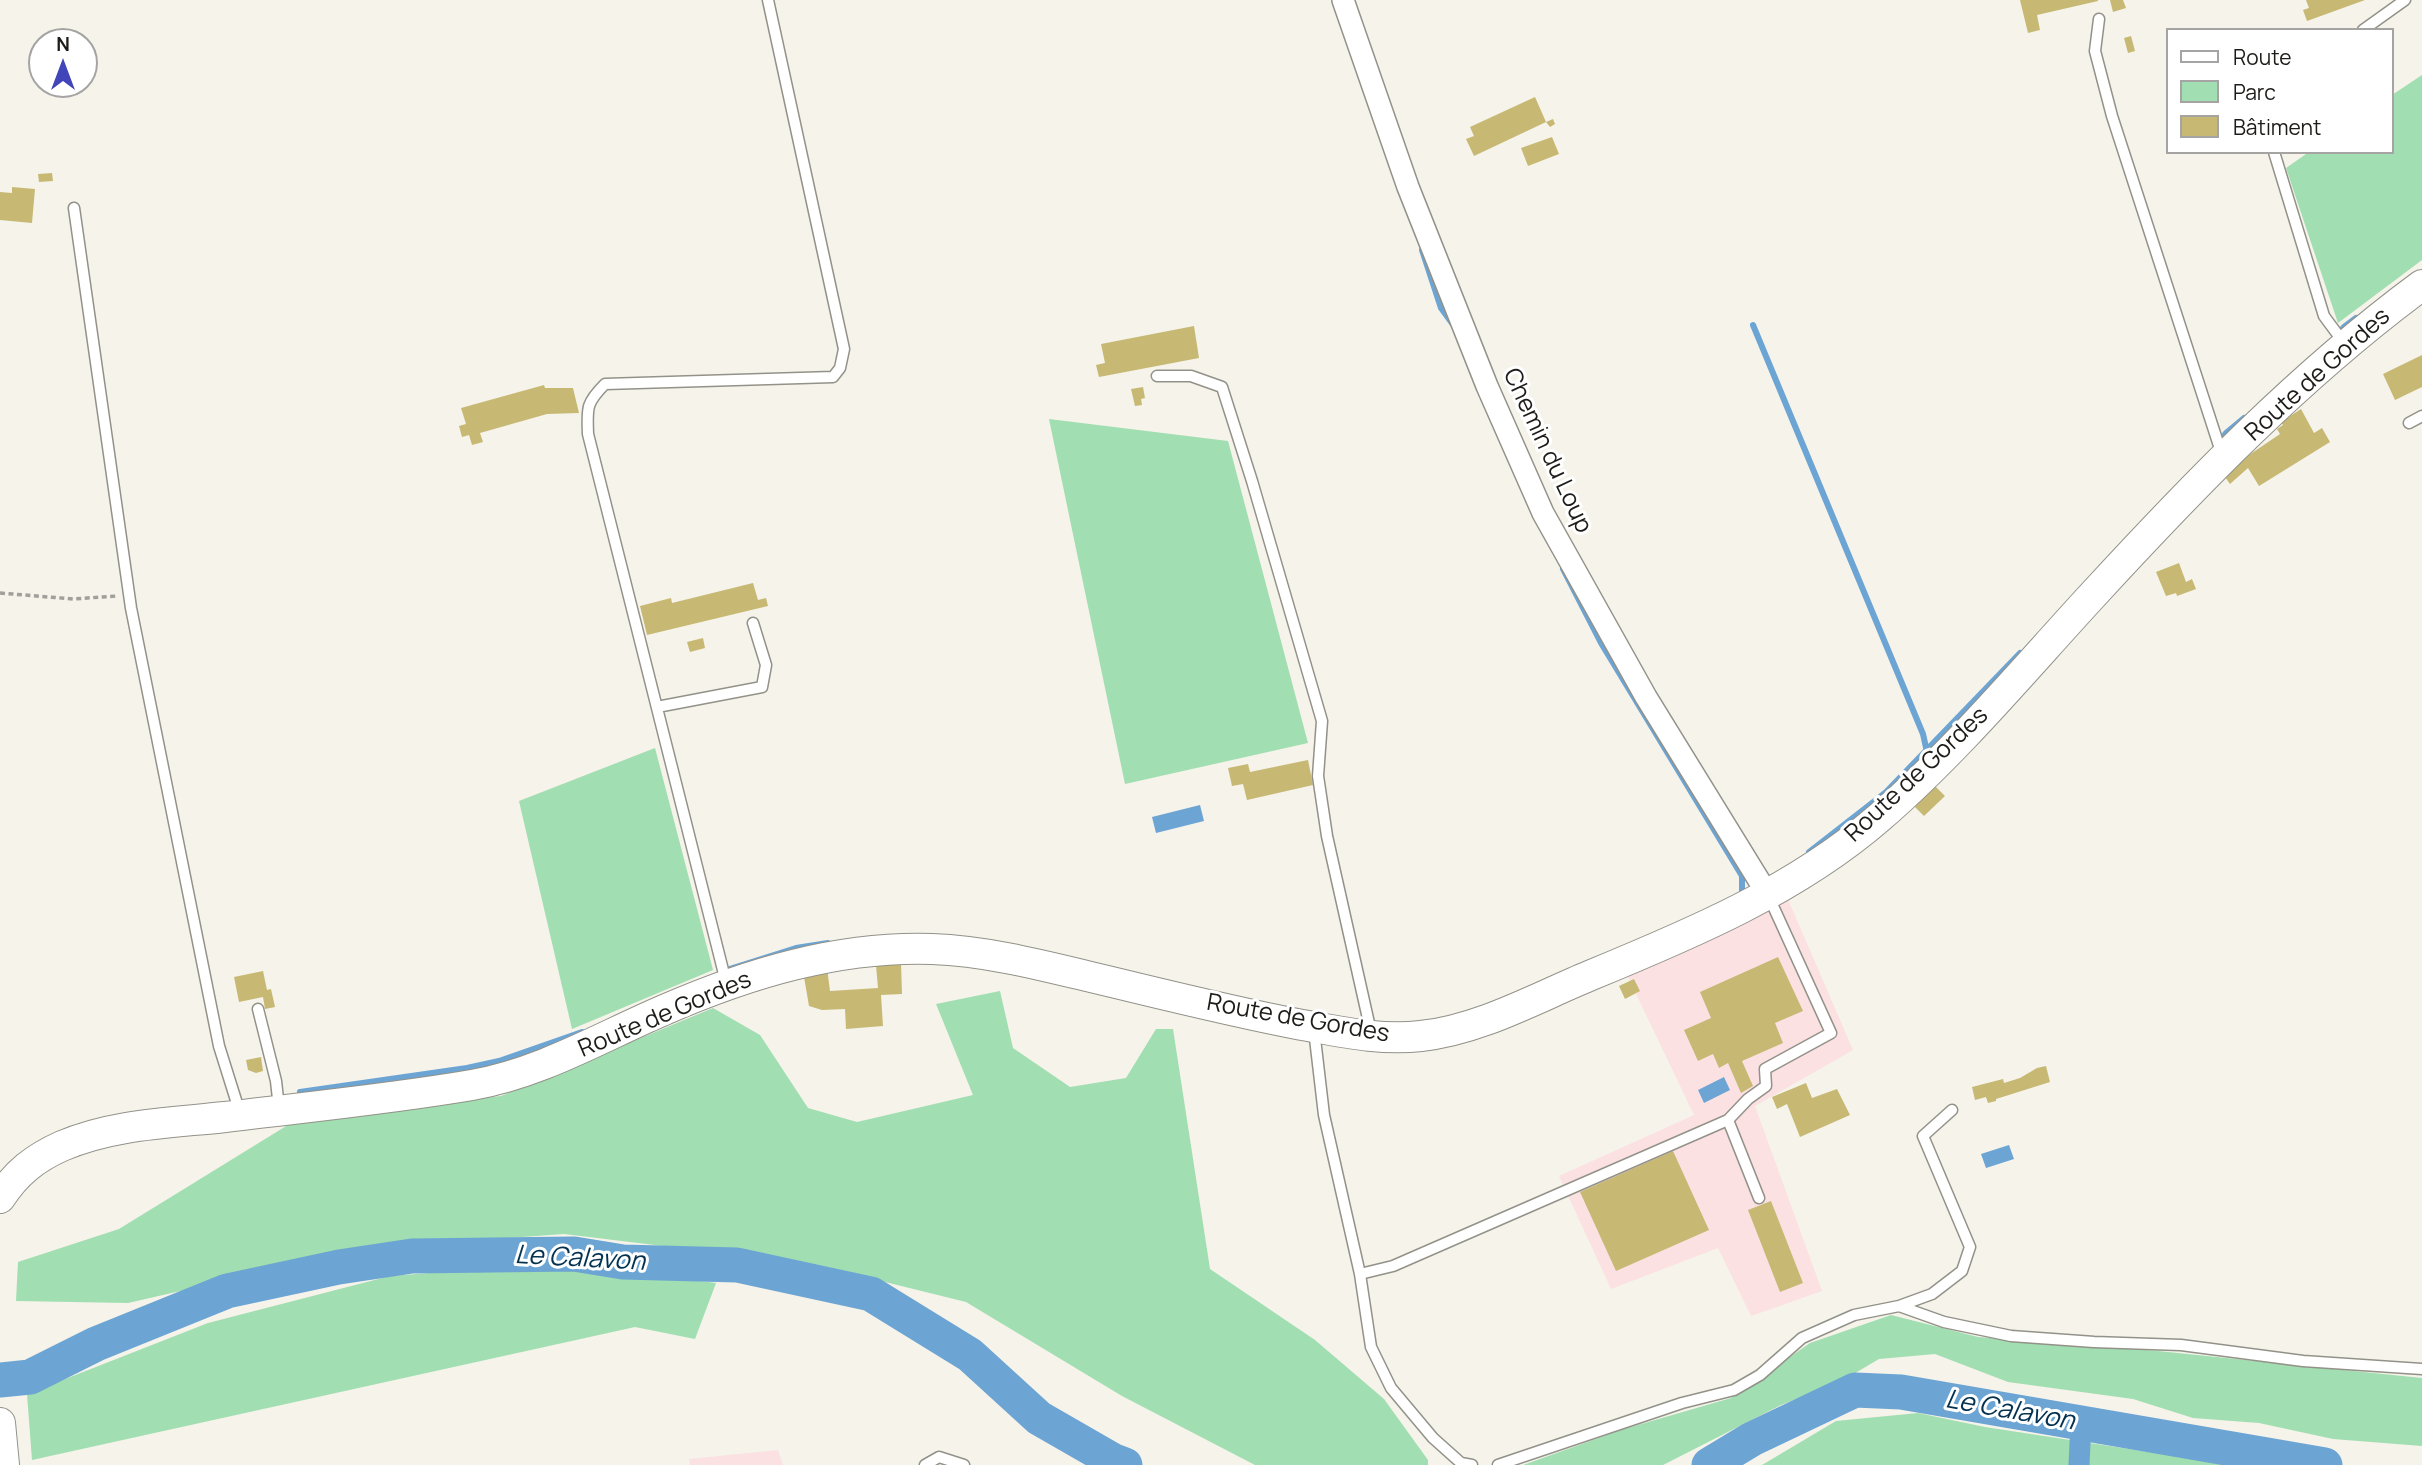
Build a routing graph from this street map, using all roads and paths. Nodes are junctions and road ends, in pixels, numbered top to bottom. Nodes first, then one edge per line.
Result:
1 (768, 0) edge
2 (1343, 0) edge
3 (2405, 0) edge
4 (2099, 19) dead end
5 (2366, 28) edge
6 (2275, 154) edge
7 (74, 208) dead end
8 (2422, 285) edge
9 (2346, 345) junction
10 (1157, 376) dead end
11 (2422, 416) edge
12 (2410, 423) dead end
13 (2224, 459) junction
14 (0, 593) edge
15 (129, 595) junction
16 (753, 623) dead end
17 (656, 707) junction
18 (1768, 895) junction
19 (727, 985) junction
20 (258, 1009) dead end
21 (1313, 1027) junction
22 (1372, 1036) junction
23 (1952, 1110) dead end
24 (279, 1111) junction
25 (240, 1115) junction
26 (1728, 1120) junction
27 (0, 1198) edge
28 (1759, 1198) dead end
29 (1360, 1274) junction
30 (1899, 1306) junction
31 (2422, 1369) edge
32 (925, 1465) edge
33 (964, 1465) edge
34 (1472, 1465) edge
35 (1498, 1465) edge

1 - 17 lane
2 - 18 street, Chemin du Loup
3 - 5 lane
4 - 13 lane
6 - 9 lane
7 - 15 lane
8 - 9 street, Route de Gordes
9 - 13 street, Route de Gordes
10 - 22 lane
11 - 12 lane
13 - 18 street, Route de Gordes
14 - 15 path
15 - 25 lane
16 - 17 lane
17 - 19 lane
18 - 22 street, Route de Gordes
18 - 26 lane
19 - 21 street, Route de Gordes
19 - 24 street, Route de Gordes
20 - 24 lane
21 - 22 street, Route de Gordes
21 - 29 lane
23 - 30 lane
24 - 25 street, Route de Gordes
25 - 27 street, Route de Gordes
26 - 28 lane
26 - 29 lane
29 - 34 lane
30 - 31 lane
30 - 35 lane
32 - 33 lane

